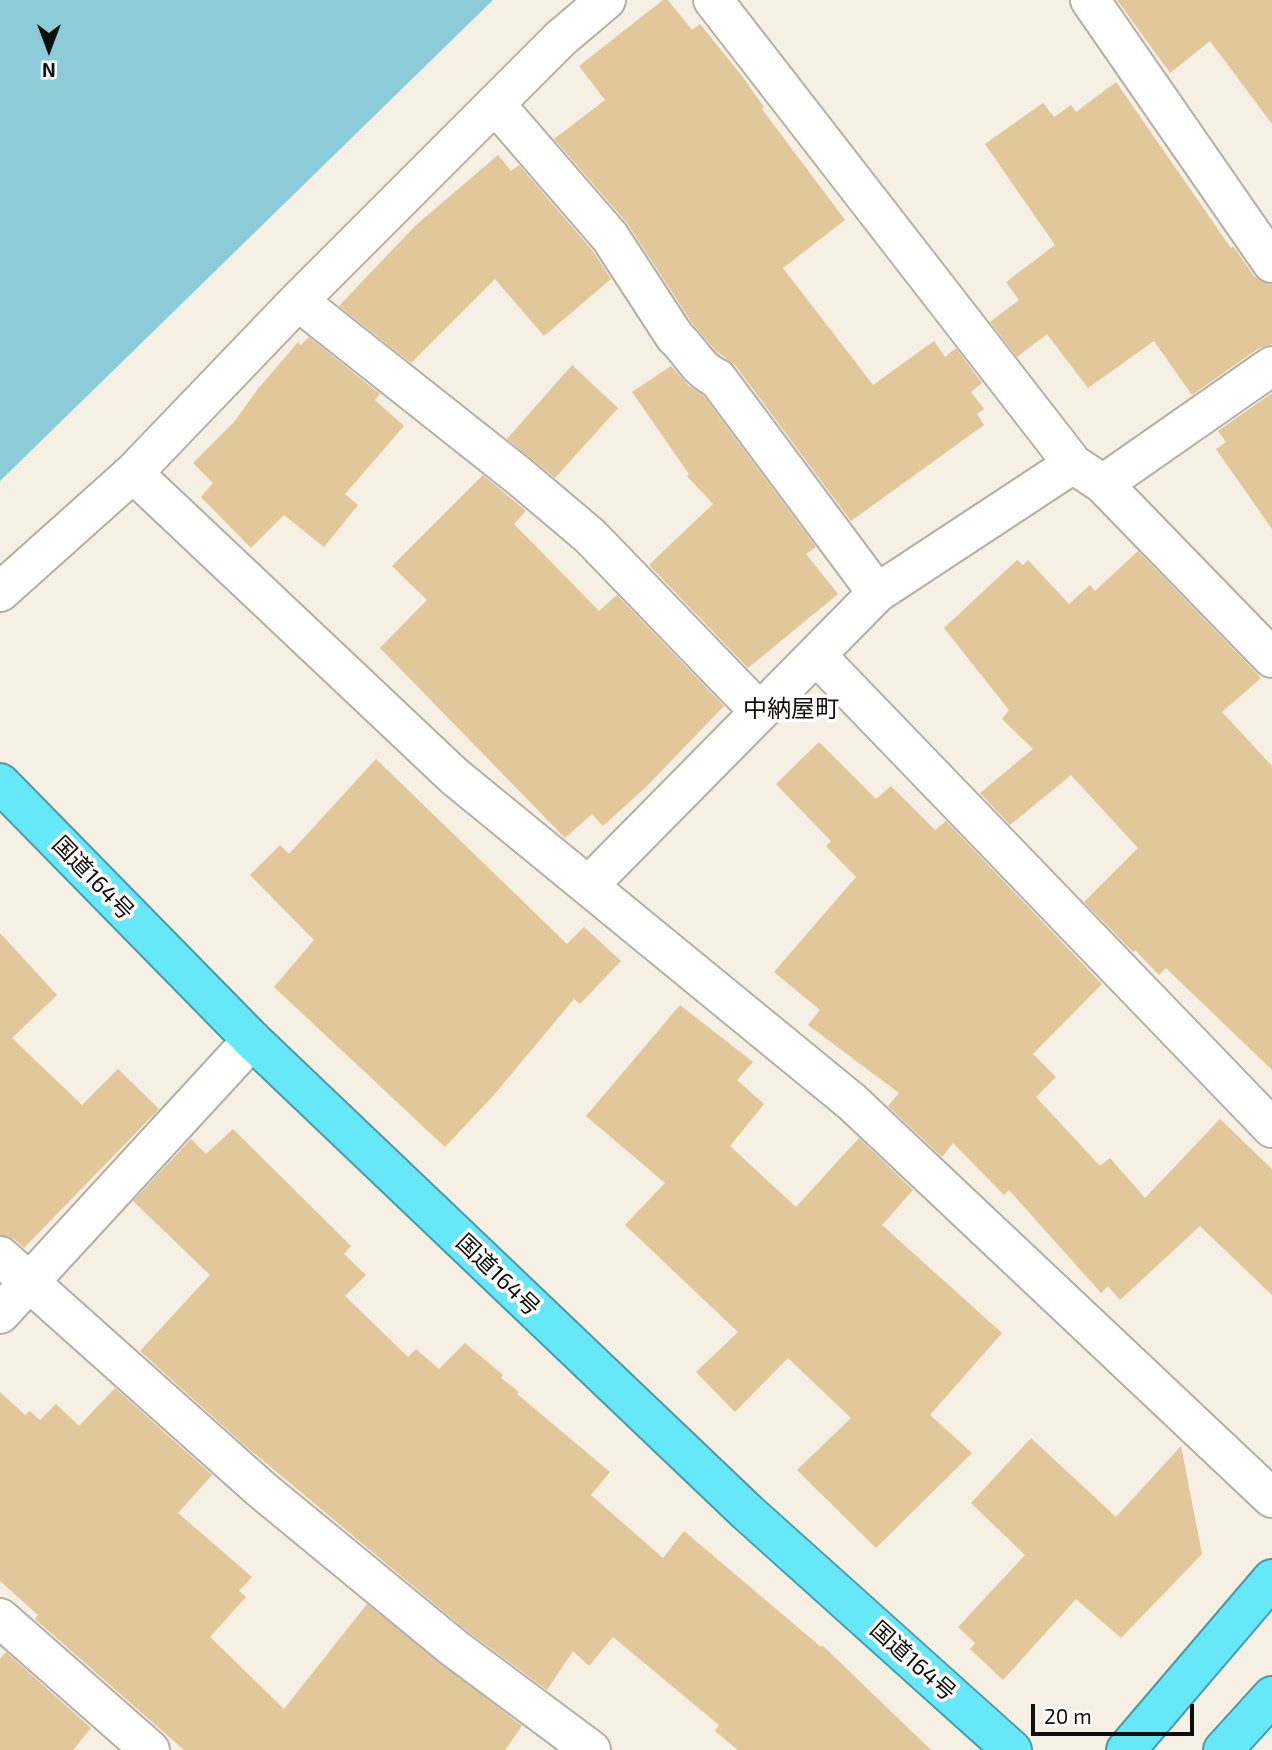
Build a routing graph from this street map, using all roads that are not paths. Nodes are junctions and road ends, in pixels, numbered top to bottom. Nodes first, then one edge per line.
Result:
1 (606, 0) edge
2 (713, 0) edge
3 (1090, 0) edge
4 (495, 104) junction
5 (1272, 263) edge
6 (298, 301) junction
7 (1272, 366) edge
8 (132, 473) junction
9 (1088, 474) junction
10 (0, 592) edge
11 (877, 593) junction
12 (816, 655) junction
13 (1272, 658) edge
14 (760, 712) junction
15 (0, 783) edge
16 (589, 885) junction
17 (252, 1040) junction
18 (1272, 1129) edge
19 (0, 1256) edge
20 (28, 1284) junction
21 (0, 1314) edge
22 (1272, 1497) edge
23 (1272, 1579) edge
24 (0, 1618) edge
25 (1272, 1696) edge
26 (150, 1750) edge
27 (592, 1750) edge
28 (1012, 1750) edge
29 (1126, 1750) edge
30 (1223, 1750) edge

1 - 4 street
2 - 9 street
3 - 5 street
4 - 6 street
4 - 11 street
6 - 8 street
6 - 14 street
7 - 9 street
8 - 10 street
8 - 16 street
9 - 11 street
9 - 13 street
11 - 12 street
12 - 14 street
12 - 18 street
14 - 16 street
15 - 17 highway, 国道164号
16 - 22 street
17 - 20 street
17 - 28 highway, 国道164号
19 - 20 street
20 - 21 street
20 - 27 street
23 - 29 highway
24 - 26 street
25 - 30 highway

